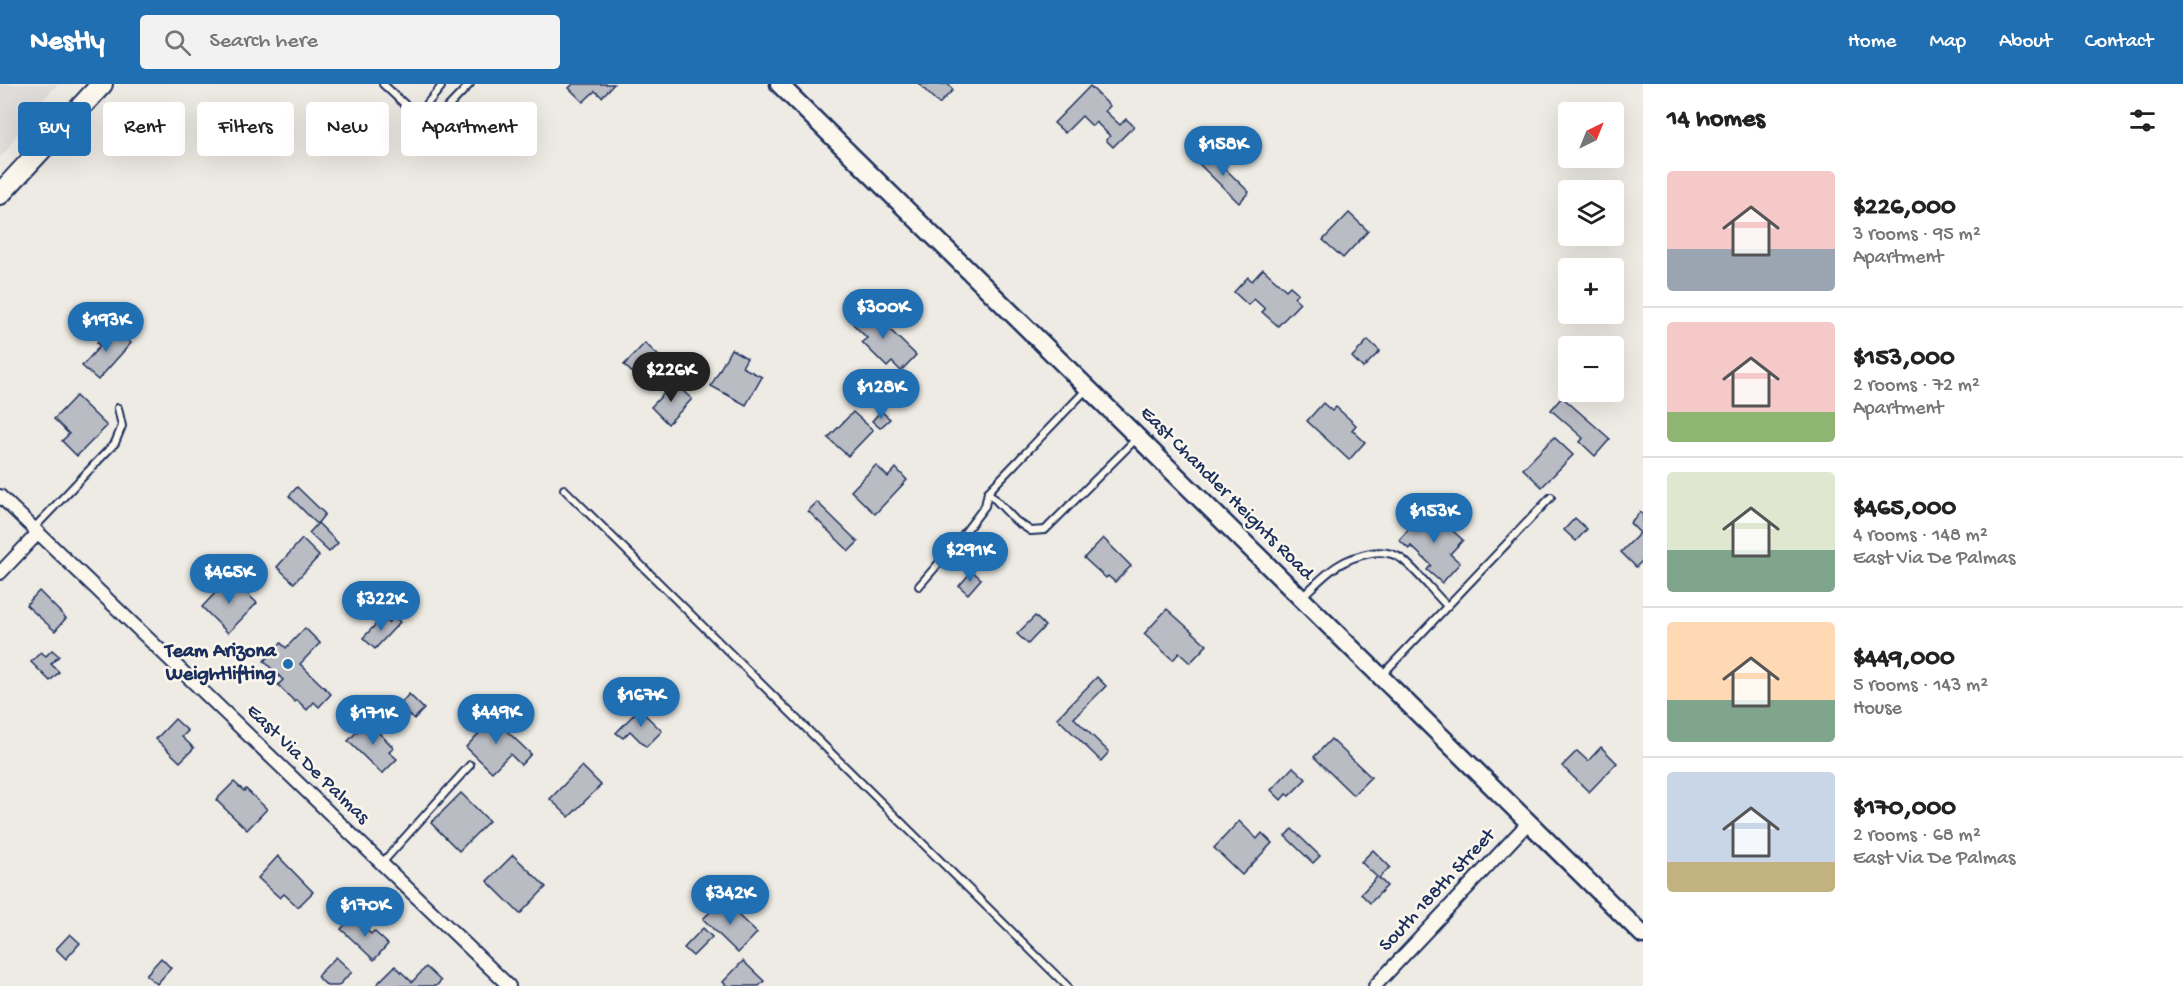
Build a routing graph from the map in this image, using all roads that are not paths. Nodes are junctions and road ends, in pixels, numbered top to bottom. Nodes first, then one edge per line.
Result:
1 (102, 84) edge
2 (383, 84) edge
3 (441, 84) edge
4 (471, 84) edge
5 (779, 84) edge
6 (402, 102) edge
7 (429, 102) edge
8 (453, 102) edge
9 (0, 194) edge
10 (1088, 388) junction
11 (118, 408) dead end
12 (1138, 436) junction
13 (564, 489) dead end
14 (988, 492) junction
15 (0, 496) edge
16 (1551, 497) dead end
17 (36, 531) junction
18 (0, 573) edge
19 (919, 586) dead end
20 (1301, 597) junction
21 (1447, 606) junction
22 (1381, 676) junction
23 (470, 765) dead end
24 (1529, 822) junction
25 (382, 864) junction
26 (1643, 935) edge
27 (510, 986) edge
28 (1067, 986) edge
29 (1375, 986) edge

1 - 9 main road
2 - 6 lane
3 - 7 lane
4 - 8 lane
5 - 10 main road, East Chandler Heights Road
10 - 12 main road, East Chandler Heights Road
10 - 14 lane
11 - 17 lane
12 - 14 lane
12 - 20 main road, East Chandler Heights Road
13 - 28 lane
14 - 19 lane
15 - 17 street, East Via De Palmas
16 - 21 lane
17 - 18 street
17 - 25 street, East Via De Palmas
20 - 21 lane
20 - 22 main road, East Chandler Heights Road
21 - 22 lane
22 - 24 main road, East Chandler Heights Road
23 - 25 lane
24 - 26 main road, East Chandler Heights Road
24 - 29 street, South 188th Street
25 - 27 street, East Via De Palmas

